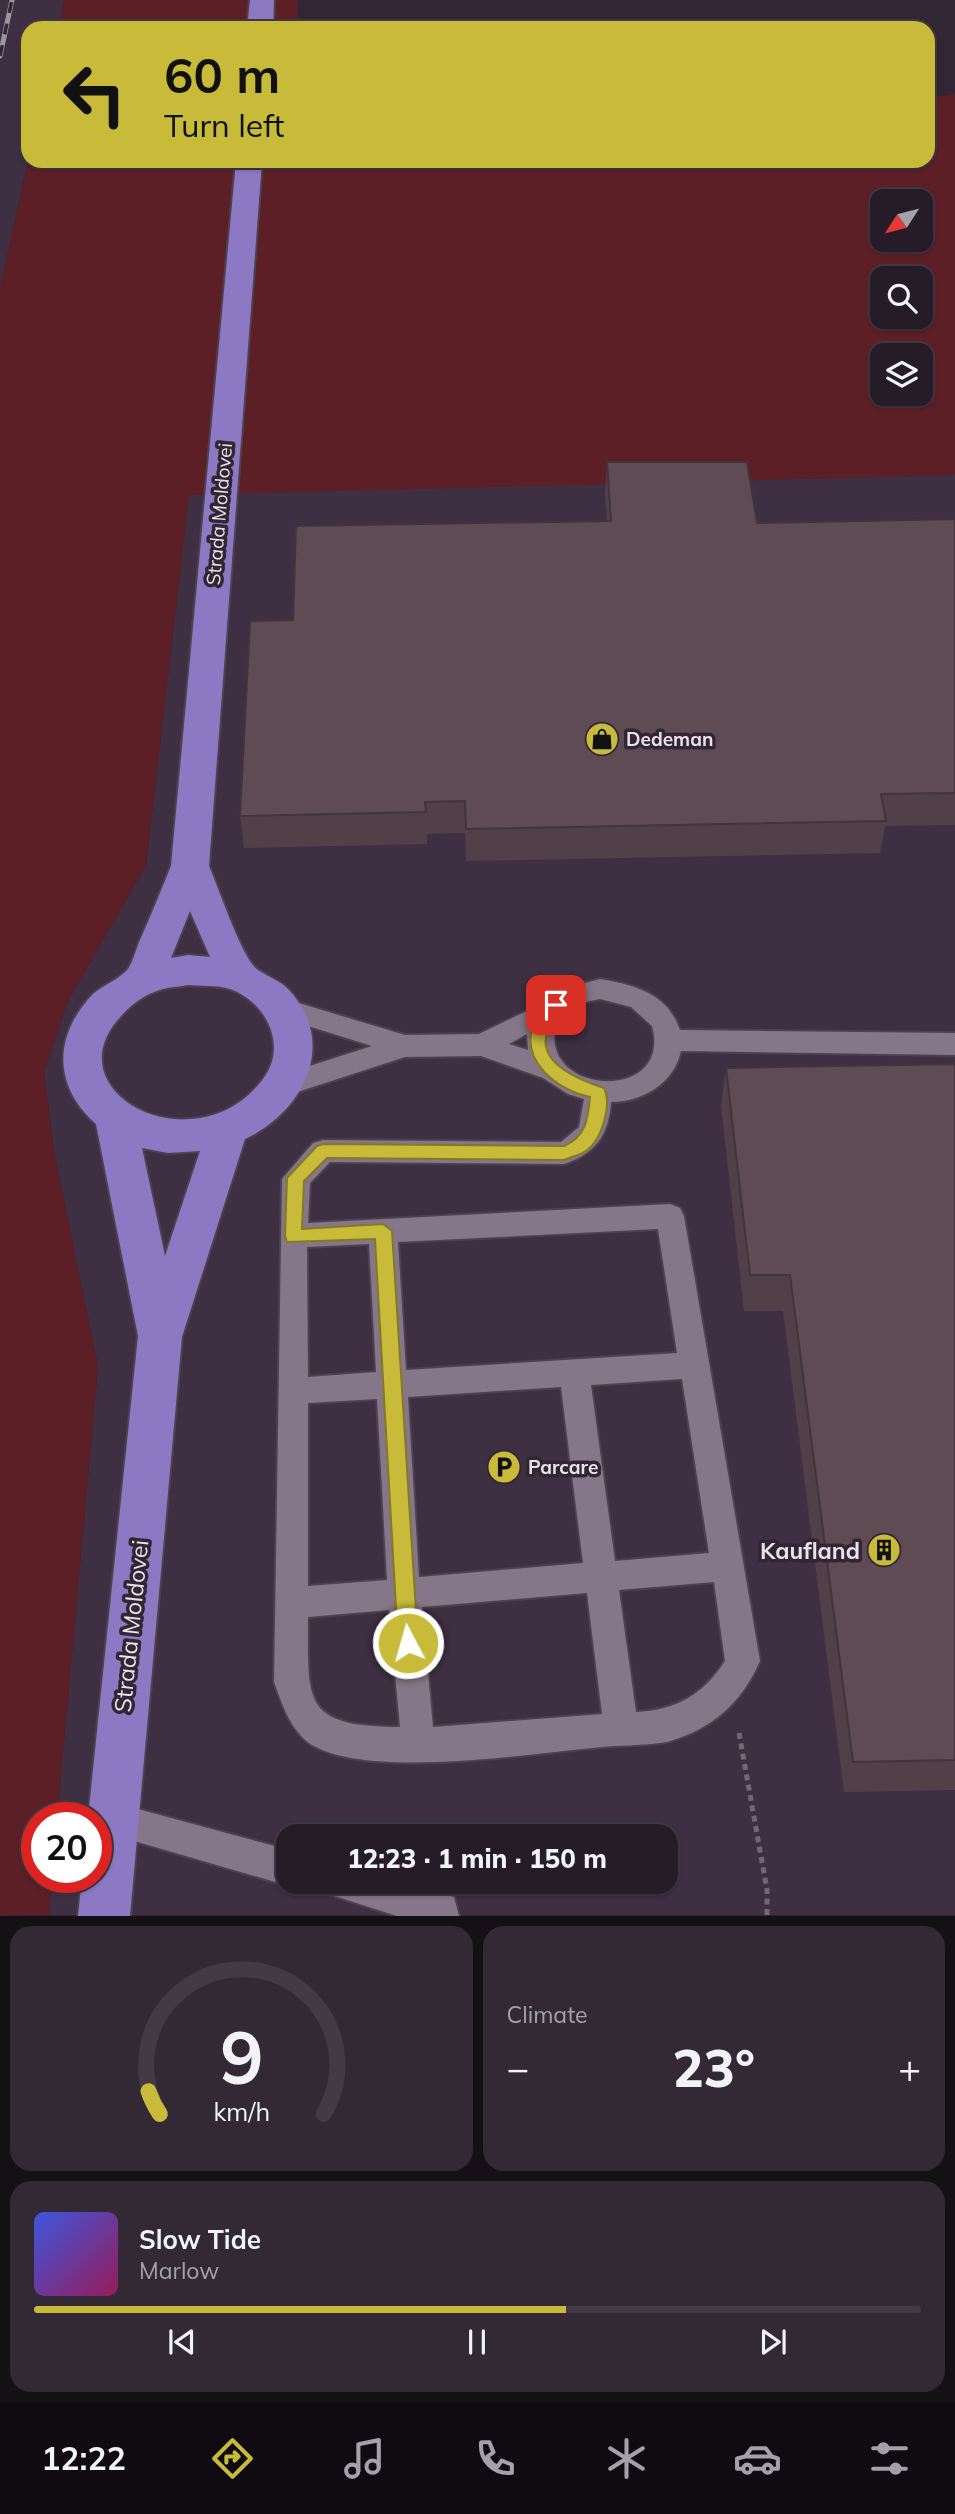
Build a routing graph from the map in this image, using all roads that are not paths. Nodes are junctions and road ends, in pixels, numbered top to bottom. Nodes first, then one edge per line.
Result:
1 (262, 0) edge
2 (260, 21) edge
3 (248, 168) edge
4 (190, 866) junction
5 (238, 976) junction
6 (142, 981) junction
7 (282, 1008) junction
8 (547, 1013) junction
9 (670, 1040) junction
10 (955, 1044) edge
11 (482, 1045) junction
12 (405, 1046) junction
13 (553, 1070) junction
14 (282, 1086) junction
15 (598, 1093) junction
16 (116, 1120) junction
17 (228, 1128) junction
18 (383, 1231) junction
19 (293, 1236) junction
20 (160, 1337) junction
21 (694, 1365) junction
22 (574, 1373) junction
23 (392, 1384) junction
24 (292, 1391) junction
25 (728, 1566) junction
26 (601, 1579) junction
27 (404, 1594) junction
28 (292, 1603) junction
29 (621, 1728) junction
30 (418, 1742) junction
31 (112, 1819) joint
32 (276, 1864) edge
33 (106, 1893) edge
34 (384, 1894) edge
35 (104, 1916) edge
36 (442, 1916) edge

1 - 2 main road
3 - 4 main road, Strada Moldovei
4 - 5 main road, Strada Moldovei
4 - 6 main road, Strada Moldovei
5 - 6 main road
5 - 7 main road
6 - 16 main road
7 - 12 lane
7 - 14 main road
8 - 9 lane
8 - 11 lane
8 - 13 lane
9 - 10 lane
9 - 15 lane
11 - 12 lane
11 - 13 lane
12 - 14 lane
13 - 15 lane
14 - 17 main road
15 - 19 lane
16 - 17 main road
16 - 20 main road, Strada Moldovei
17 - 20 main road, Strada Moldovei
18 - 19 lane
18 - 21 lane
18 - 23 lane
19 - 24 lane
20 - 31 main road, Strada Moldovei
21 - 22 lane
21 - 25 lane
22 - 23 lane
22 - 26 lane
23 - 24 lane
23 - 27 lane
24 - 28 lane
25 - 26 lane
25 - 29 lane
26 - 27 lane
26 - 29 lane
27 - 28 lane
27 - 30 lane
28 - 30 lane
29 - 30 lane
31 - 32 lane
33 - 35 main road, Strada Moldovei
34 - 36 lane

